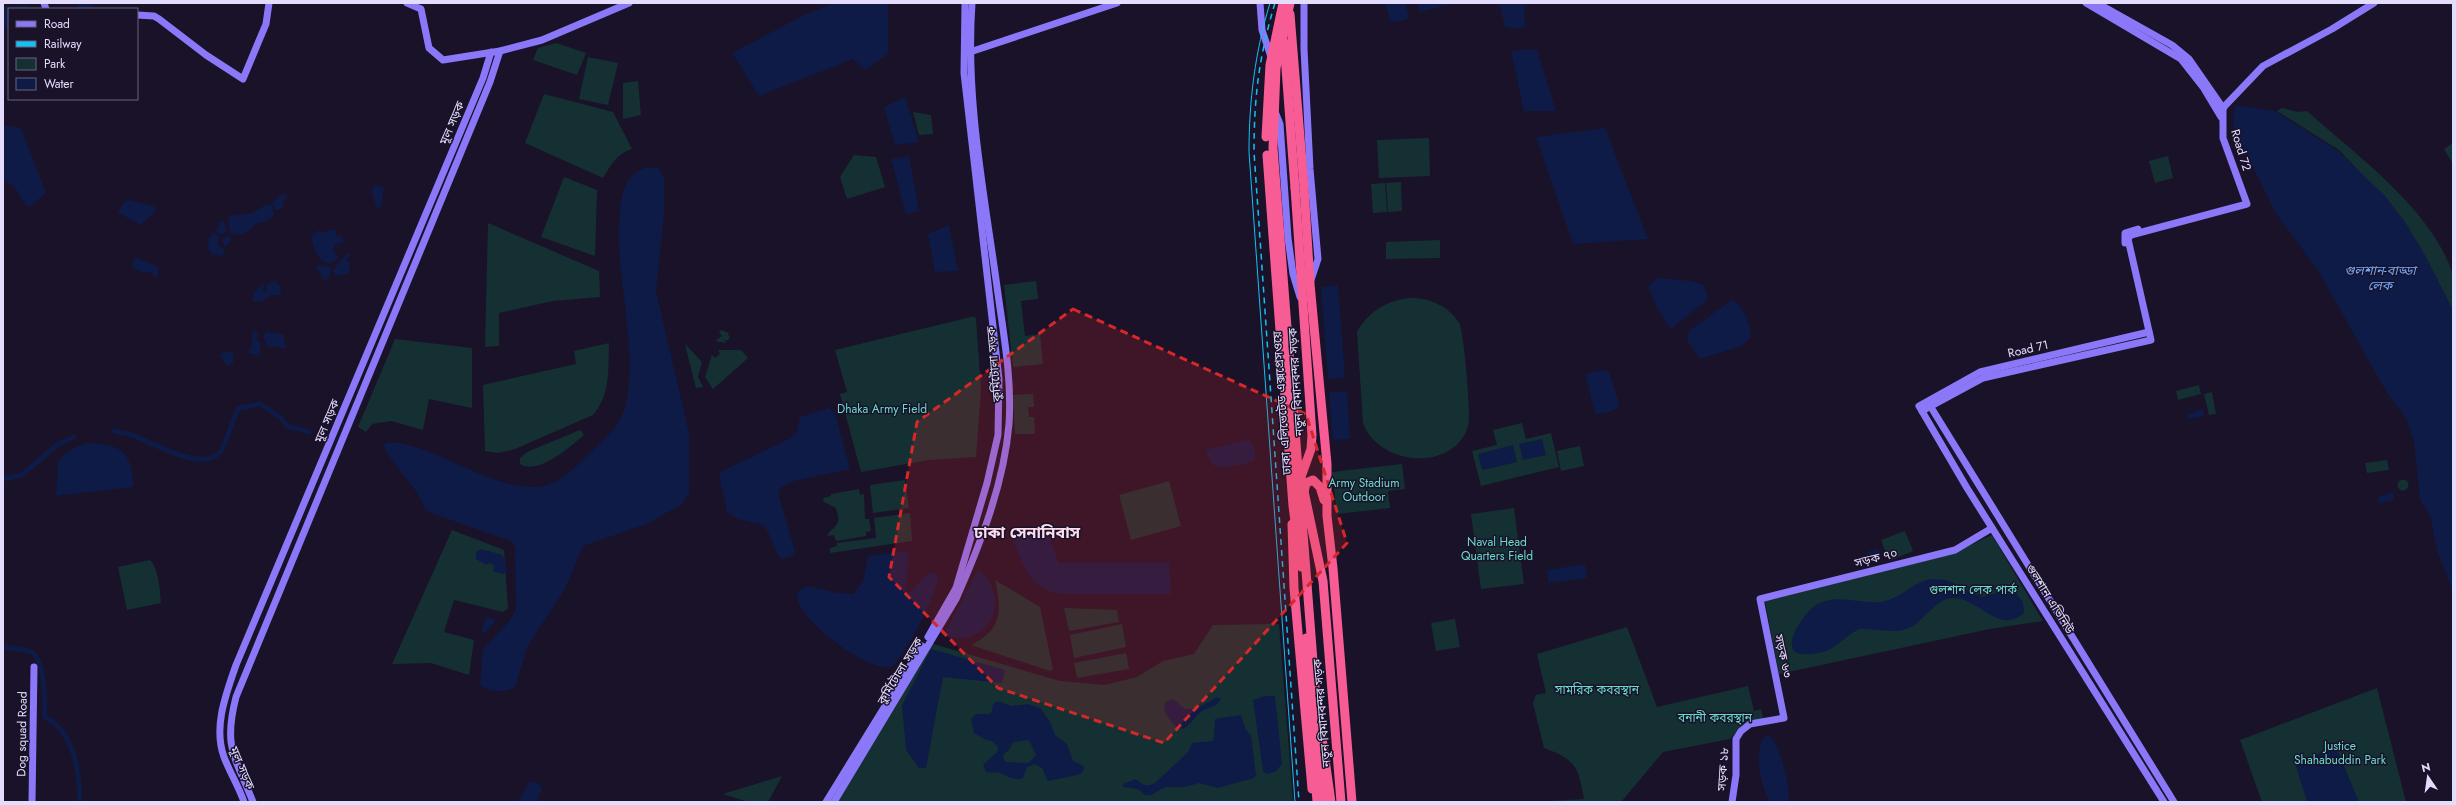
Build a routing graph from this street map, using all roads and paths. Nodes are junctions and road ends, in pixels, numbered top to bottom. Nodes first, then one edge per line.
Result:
1 (269, 3) edge
2 (407, 3) edge
3 (629, 3) edge
4 (965, 3) edge
5 (972, 3) edge
6 (1117, 3) edge
7 (1260, 3) edge
8 (1282, 3) edge
9 (1289, 3) edge
10 (1304, 3) edge
11 (2086, 3) edge
12 (2097, 3) edge
13 (2374, 3) edge
14 (138, 15) edge
15 (1304, 49) junction
16 (500, 51) junction
17 (1270, 51) junction
18 (491, 52) junction
19 (966, 53) junction
20 (1275, 72) junction
21 (1306, 74) junction
22 (2221, 113) junction
23 (1308, 117) junction
24 (1280, 119) junction
25 (440, 179) junction
26 (448, 182) junction
27 (1299, 188) junction
28 (1310, 284) junction
29 (1303, 305) junction
30 (2148, 337) joint
31 (1929, 404) junction
32 (1921, 409) joint
33 (334, 433) junction
34 (343, 436) junction
35 (1304, 493) junction
36 (1294, 506) junction
37 (1327, 516) junction
38 (1992, 528) junction
39 (1760, 599) joint
40 (34, 667) dead end
41 (1781, 719) joint
42 (1320, 728) junction
43 (243, 779) junction
44 (235, 782) junction
45 (32, 802) edge
46 (244, 802) edge
47 (253, 802) edge
48 (826, 802) edge
49 (834, 802) edge
50 (1313, 802) edge
51 (1317, 802) edge
52 (1324, 802) edge
53 (1331, 802) edge
54 (1341, 802) edge
55 (1352, 802) edge
56 (1732, 802) edge
57 (2164, 802) edge
58 (2174, 802) edge

1 - 14 street
2 - 18 street
3 - 16 street
4 - 19 street, কুর্মিটোলা সড়ক
5 - 19 street, কুর্মিটোলা সড়ক
6 - 19 street
7 - 17 street
8 - 27 highway, নতুন বিমানবন্দর সড়ক, bridge
8 - 36 highway, ঢাকা এলিভেটেড এক্সপ্রেসওয়ে, bridge
9 - 27 highway, নতুন বিমানবন্দর সড়ক, bridge
9 - 42 highway, ঢাকা এলিভেটেড এক্সপ্রেসওয়ে, bridge
10 - 15 street
11 - 22 street
12 - 22 street
13 - 22 street
15 - 17 street
15 - 21 street
16 - 18 street
16 - 26 street, মূল সড়ক
17 - 20 street
18 - 25 street, মূল সড়ক
19 - 48 street, কুর্মিটোলা সড়ক
19 - 49 street, কুর্মিটোলা সড়ক
20 - 21 street
20 - 24 street
21 - 23 street
22 - 30 street, Road 72
23 - 24 street
23 - 28 street
24 - 29 street
25 - 26 street
25 - 33 street, মূল সড়ক
26 - 34 street, মূল সড়ক
27 - 28 highway, নতুন বিমানবন্দর সড়ক
27 - 29 highway, নতুন বিমানবন্দর সড়ক
28 - 37 highway, নতুন বিমানবন্দর সড়ক
29 - 35 highway, নতুন বিমানবন্দর সড়ক
30 - 31 street, Road 71
31 - 32 street, Road 71
31 - 58 street, গুলশান এভিনিউ
32 - 38 street, গুলশান এভিনিউ
33 - 34 street
33 - 44 street, মূল সড়ক
34 - 43 street, মূল সড়ক
35 - 37 highway
35 - 54 highway, নতুন বিমানবন্দর সড়ক
36 - 50 highway, bridge
36 - 51 highway, ঢাকা এলিভেটেড এক্সপ্রেসওয়ে, bridge
37 - 55 highway, নতুন বিমানবন্দর সড়ক
38 - 39 street, সড়ক ৭০
38 - 57 street, গুলশান এভিনিউ
39 - 41 street, সড়ক ৬৩
40 - 45 street, Dog squad Road
41 - 56 street, সড়ক ১৮
42 - 52 highway, ঢাকা এলিভেটেড এক্সপ্রেসওয়ে, bridge
42 - 53 highway
43 - 44 street
43 - 47 street, মূল সড়ক
44 - 46 street, মূল সড়ক

